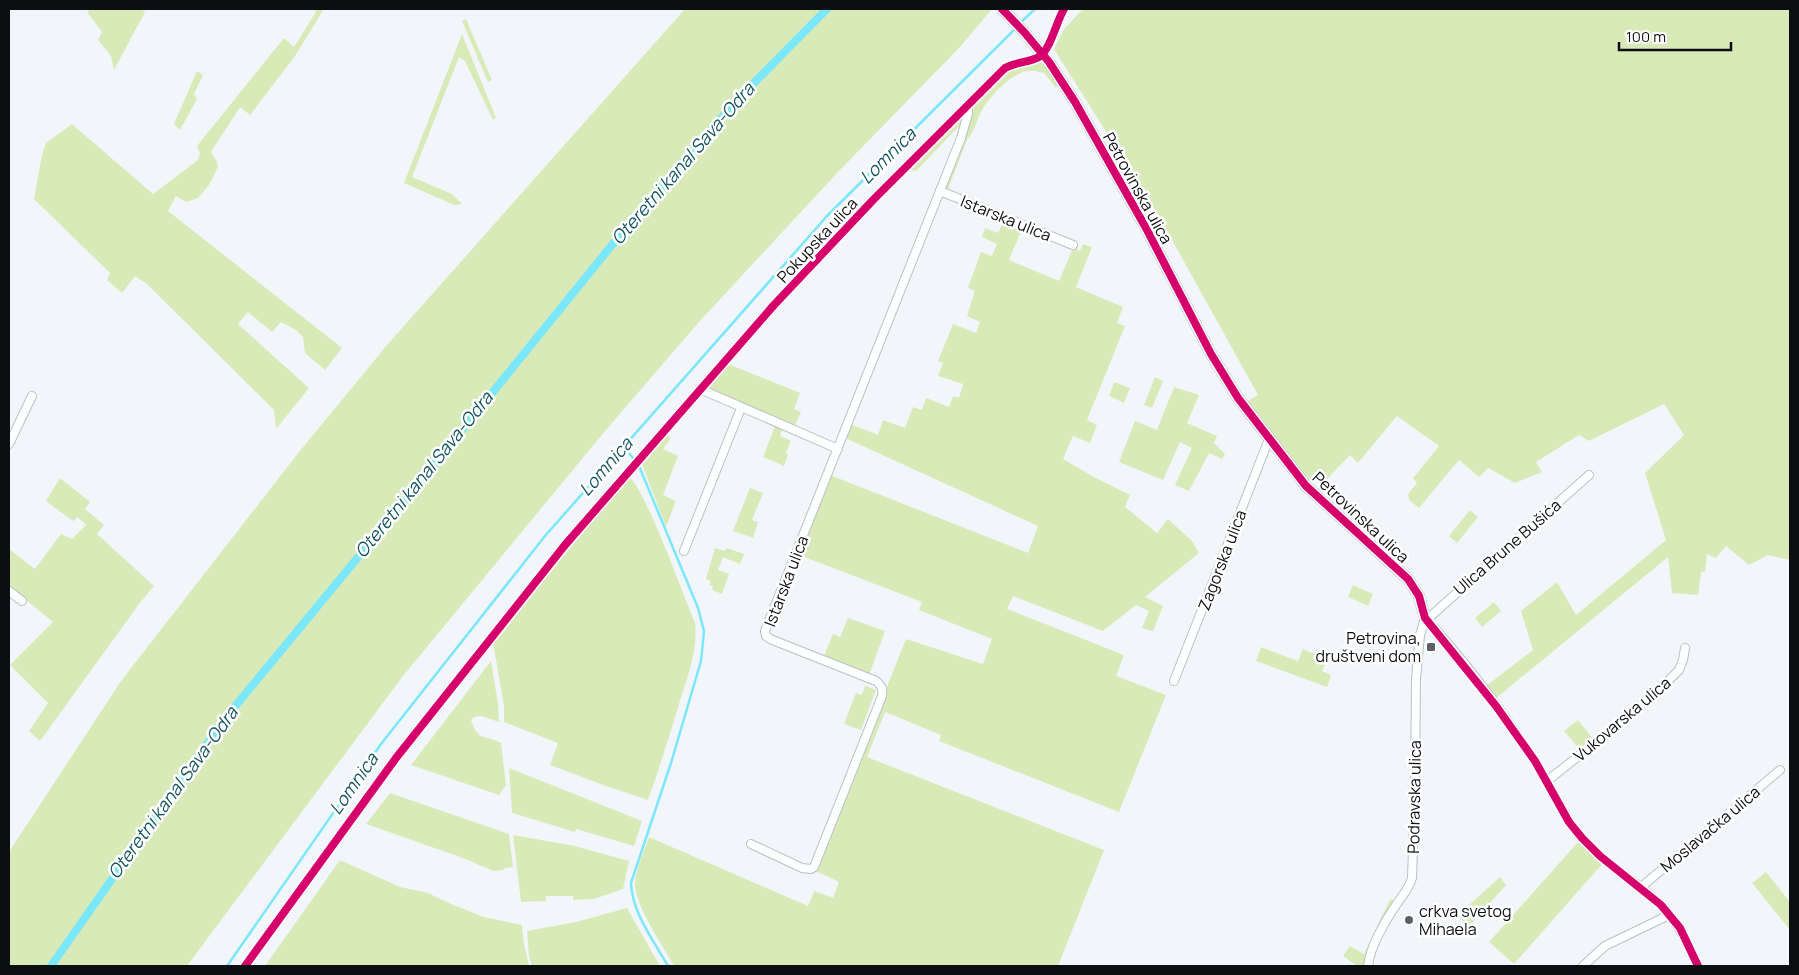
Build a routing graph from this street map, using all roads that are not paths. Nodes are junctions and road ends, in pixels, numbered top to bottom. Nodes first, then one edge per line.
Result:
1 (1064, 9) edge
2 (1004, 11) edge
3 (1042, 54) junction
4 (968, 104) junction
5 (940, 191) junction
6 (1073, 245) dead end
7 (700, 389) junction
8 (32, 396) dead end
9 (741, 408) junction
10 (1270, 439) junction
11 (9, 444) edge
12 (838, 449) junction
13 (1588, 475) dead end
14 (684, 551) dead end
15 (9, 591) edge
16 (22, 601) dead end
17 (1425, 618) junction
18 (1685, 648) dead end
19 (1174, 681) dead end
20 (1780, 770) dead end
21 (1547, 781) junction
22 (751, 844) dead end
23 (1640, 888) junction
24 (1669, 915) junction
25 (245, 966) edge
26 (1368, 966) edge
27 (1583, 966) edge
28 (1698, 966) edge

1 - 3 street
2 - 3 street, Petrovinska ulica
3 - 4 street, Pokupska ulica
3 - 10 street, Petrovinska ulica
4 - 5 street, Istarska ulica
4 - 7 street, Pokupska ulica
5 - 6 street, Istarska ulica
5 - 12 street, Istarska ulica
7 - 9 street
7 - 25 street, Pokupska ulica
8 - 11 street
9 - 12 street
9 - 14 street
10 - 17 street, Petrovinska ulica
10 - 19 street, Zagorska ulica
12 - 22 street, Istarska ulica
13 - 17 street, Ulica Brune Bušića
15 - 16 street
17 - 21 street, Petrovinska ulica
17 - 26 street, Podravska ulica
18 - 21 street, Vukovarska ulica
20 - 23 street, Moslavačka ulica
21 - 23 street, Petrovinska ulica
23 - 24 street, Petrovinska ulica
24 - 27 street
24 - 28 street, Petrovinska ulica

